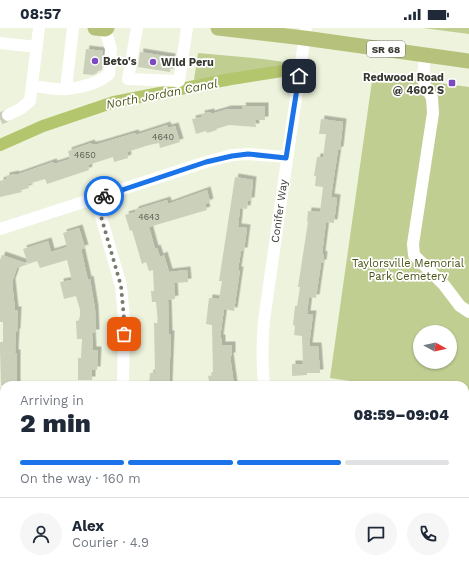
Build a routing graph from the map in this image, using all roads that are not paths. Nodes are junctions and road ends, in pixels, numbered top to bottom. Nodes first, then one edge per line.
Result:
1 (39, 28) edge
2 (73, 28) edge
3 (102, 28) edge
4 (137, 28) edge
5 (187, 28) edge
6 (218, 28) edge
7 (305, 33) edge
8 (0, 43) edge
9 (37, 47) junction
10 (425, 55) junction
11 (469, 61) edge
12 (32, 86) junction
13 (66, 89) junction
14 (3, 117) tunnel mouth
15 (286, 158) junction
16 (96, 199) junction
17 (0, 229) edge
18 (469, 312) edge
19 (123, 381) edge
20 (264, 381) edge

1 - 9 street
2 - 13 street
3 - 13 street
4 - 5 street
6 - 7 main road, SR 68
7 - 10 main road, SR 68
7 - 15 street, Conifer Way
8 - 9 street
9 - 12 street
10 - 11 main road, SR 68
10 - 18 street
12 - 13 street
12 - 14 street
15 - 16 street
15 - 20 street, Conifer Way
16 - 17 street
16 - 19 street

